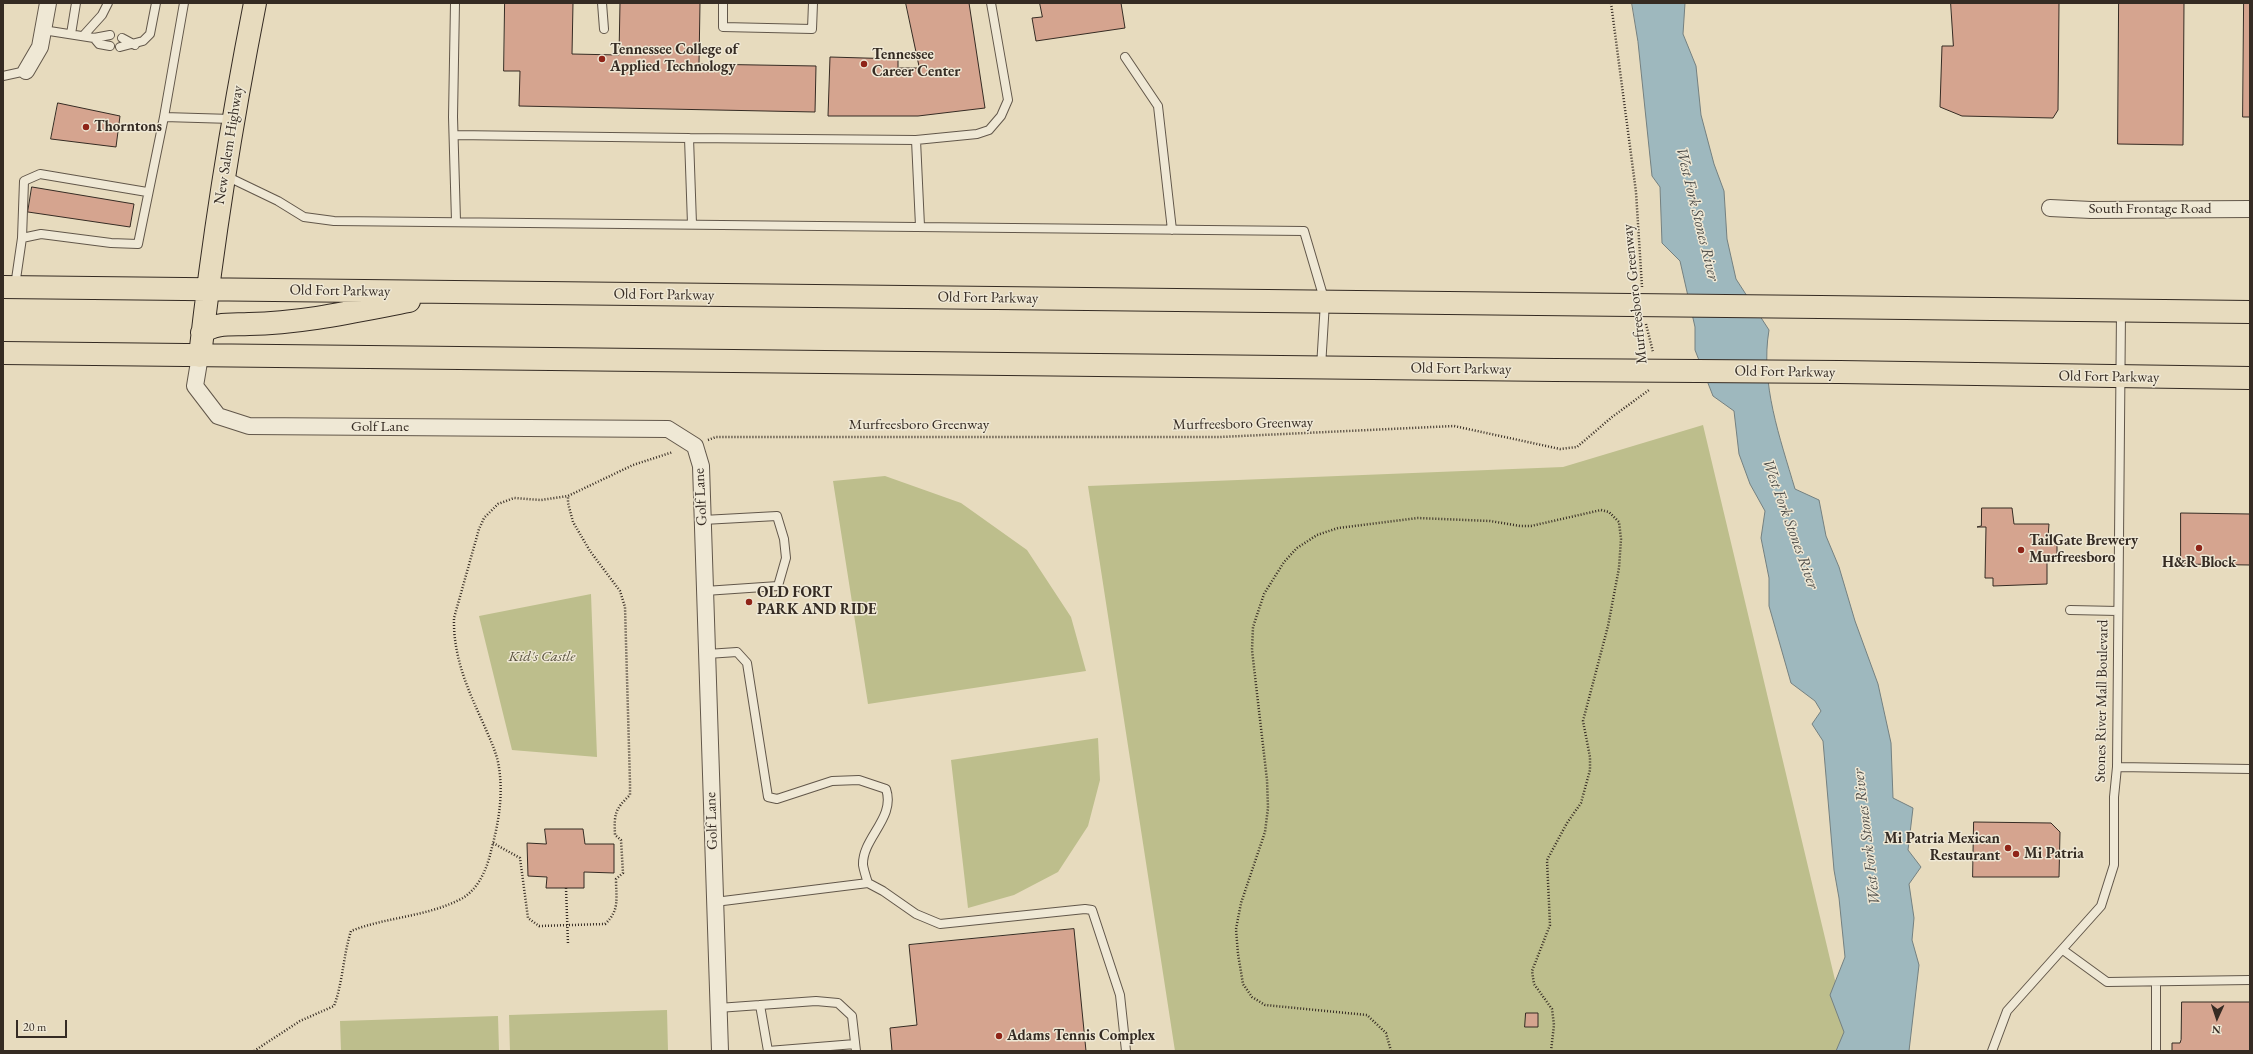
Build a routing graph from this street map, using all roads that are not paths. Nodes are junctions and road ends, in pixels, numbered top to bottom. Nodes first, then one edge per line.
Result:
1 (48, 3) edge
2 (76, 3) edge
3 (108, 3) edge
4 (156, 3) edge
5 (184, 3) edge
6 (255, 3) edge
7 (455, 3) edge
8 (602, 3) edge
9 (723, 3) edge
10 (813, 3) edge
11 (991, 3) edge
12 (604, 29) dead end
13 (43, 30) junction
14 (71, 34) junction
15 (110, 35) dead end
16 (83, 36) junction
17 (94, 38) junction
18 (122, 38) dead end
19 (135, 45) junction
20 (110, 46) dead end
21 (120, 47) dead end
22 (1125, 57) dead end
23 (26, 71) joint
24 (3, 76) edge
25 (164, 118) junction
26 (232, 119) junction
27 (454, 135) junction
28 (689, 138) junction
29 (916, 140) junction
30 (223, 174) junction
31 (148, 192) junction
32 (2050, 208) dead end
33 (2250, 209) edge
34 (456, 221) junction
35 (692, 224) junction
36 (920, 226) junction
37 (1172, 230) junction
38 (22, 238) junction
39 (9, 287) edge
40 (207, 289) junction
41 (461, 292) junction
42 (1325, 302) junction
43 (2121, 310) junction
44 (2250, 312) edge
45 (202, 333) junction
46 (3, 353) edge
47 (200, 356) junction
48 (1321, 367) junction
49 (2120, 377) junction
50 (2250, 378) edge
51 (703, 520) junction
52 (705, 591) junction
53 (2070, 610) dead end
54 (2118, 611) junction
55 (707, 654) junction
56 (2117, 767) junction
57 (2250, 769) edge
58 (868, 883) junction
59 (715, 902) junction
60 (2064, 950) junction
61 (2250, 980) edge
62 (2156, 982) junction
63 (760, 1005) junction
64 (718, 1008) junction
65 (855, 1048) edge
66 (720, 1051) edge
67 (1126, 1051) edge
68 (1992, 1051) edge
69 (2156, 1051) edge

1 - 13 street
2 - 14 lane
3 - 16 lane
4 - 19 lane
5 - 25 lane
6 - 26 main road, New Salem Highway
7 - 27 lane
8 - 12 lane
9 - 10 lane
11 - 29 lane
13 - 14 lane
13 - 23 street
14 - 16 lane
15 - 17 lane
16 - 17 lane
17 - 20 lane
18 - 19 lane
19 - 21 lane
22 - 37 lane
23 - 24 lane
25 - 26 lane
25 - 31 lane
26 - 30 main road, New Salem Highway
27 - 28 lane
27 - 34 lane
28 - 29 lane
28 - 35 lane
29 - 36 lane
30 - 34 lane
30 - 40 main road, New Salem Highway
31 - 38 lane
31 - 38 lane
32 - 33 street, South Frontage Road
34 - 35 lane
35 - 36 lane
36 - 37 lane
37 - 42 lane
38 - 39 lane
39 - 40 main road, Old Fort Parkway
40 - 41 main road, Old Fort Parkway
40 - 45 main road, New Salem Highway
41 - 42 main road, Old Fort Parkway
41 - 45 main road
42 - 43 main road, Old Fort Parkway, bridge
42 - 48 lane
43 - 44 main road, Old Fort Parkway
43 - 49 lane, Stones River Mall Boulevard
45 - 47 main road, New Salem Highway
46 - 47 main road, Old Fort Parkway
47 - 48 main road, Old Fort Parkway
47 - 51 street, Golf Lane
48 - 49 main road, Old Fort Parkway, bridge
49 - 50 main road, Old Fort Parkway
49 - 54 lane, Stones River Mall Boulevard
51 - 52 street, Golf Lane
51 - 52 lane
52 - 55 street, Golf Lane
53 - 54 lane
54 - 56 lane, Stones River Mall Boulevard
55 - 58 lane
55 - 59 street, Golf Lane
56 - 57 lane
56 - 60 lane, Stones River Mall Boulevard
58 - 59 lane
58 - 67 lane
59 - 64 street, Golf Lane
60 - 62 lane
60 - 68 lane, Stones River Mall Boulevard
61 - 62 lane
62 - 69 lane
63 - 64 lane
63 - 65 lane
63 - 65 lane
64 - 66 street, Golf Lane

